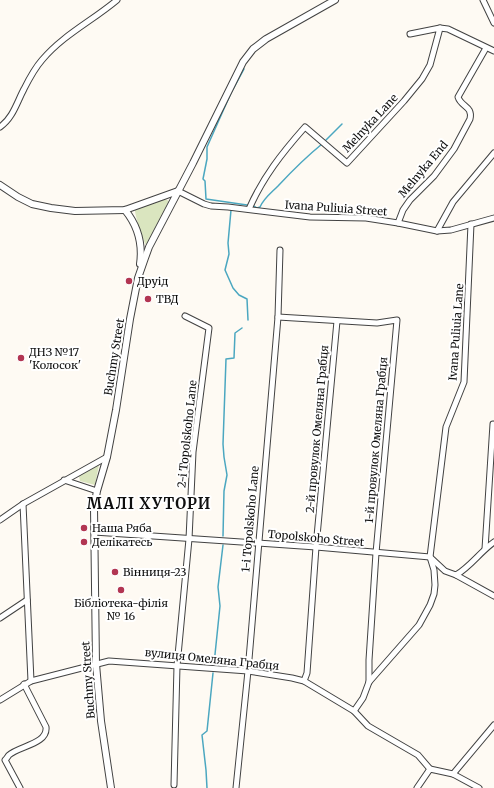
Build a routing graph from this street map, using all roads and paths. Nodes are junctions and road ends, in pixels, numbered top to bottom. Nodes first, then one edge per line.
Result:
1 (117, 0) edge
2 (335, 0) edge
3 (483, 0) edge
4 (494, 24) edge
5 (440, 28) junction
6 (410, 34) dead end
7 (486, 48) junction
8 (494, 51) edge
9 (0, 128) edge
10 (494, 153) edge
11 (0, 185) edge
12 (178, 191) junction
13 (125, 210) junction
14 (249, 210) junction
15 (494, 218) edge
16 (398, 223) junction
17 (472, 224) junction
18 (437, 231) junction
19 (280, 250) dead end
20 (138, 278) junction
21 (185, 316) dead end
22 (278, 317) junction
23 (337, 321) junction
24 (494, 424) edge
25 (107, 457) junction
26 (64, 480) junction
27 (97, 491) junction
28 (22, 504) junction
29 (0, 520) edge
30 (94, 532) junction
31 (189, 539) junction
32 (258, 542) junction
33 (494, 542) edge
34 (316, 547) junction
35 (485, 549) junction
36 (376, 553) junction
37 (430, 557) junction
38 (456, 575) junction
39 (494, 596) edge
40 (27, 600) junction
41 (0, 618) edge
42 (96, 664) junction
43 (177, 666) junction
44 (248, 671) junction
45 (31, 680) junction
46 (304, 681) junction
47 (369, 682) junction
48 (24, 684) junction
49 (0, 700) edge
50 (354, 711) junction
51 (494, 725) edge
52 (430, 769) junction
53 (453, 774) junction
54 (174, 785) dead end
55 (20, 788) edge
56 (111, 788) edge
57 (236, 788) edge
58 (417, 788) edge
59 (479, 788) edge

1 - 9 street
2 - 12 street, Buchmy Street
3 - 4 street
5 - 6 street
5 - 7 street
5 - 14 street, Melnyka Lane
7 - 8 street
7 - 16 street, Melnyka End
10 - 18 street
11 - 13 street
12 - 13 street
12 - 14 street, Ivana Puliuia Street
12 - 20 street, Buchmy Street
13 - 20 street
14 - 16 street, Ivana Puliuia Street
15 - 17 street, Ivana Puliuia Street
16 - 18 street, Ivana Puliuia Street
17 - 18 street, Ivana Puliuia Street
17 - 37 street, Ivana Puliuia Lane
19 - 22 street, 1-i Topolskoho Lane
20 - 25 street, Buchmy Street
21 - 31 street, 2-i Topolskoho Lane
22 - 23 street
22 - 32 street, 1-i Topolskoho Lane
23 - 34 street, 2-й провулок Омеляна Грабця
23 - 36 street, 1-й провулок Омеляна Грабця
24 - 35 street
25 - 26 street
25 - 27 street, Buchmy Street
26 - 27 street
26 - 28 street
27 - 30 street, Buchmy Street
28 - 29 street
28 - 40 street
30 - 31 street, Topolskoho Street
30 - 42 street, Buchmy Street
31 - 32 street, Topolskoho Street
31 - 43 street, 2-i Topolskoho Lane
32 - 34 street, Topolskoho Street
32 - 44 street, 1-i Topolskoho Lane
33 - 35 street
34 - 36 street, Topolskoho Street
34 - 46 street, 2-й провулок Омеляна Грабця
35 - 38 street
36 - 37 street, Topolskoho Street
36 - 47 street, 1-й провулок Омеляна Грабця
37 - 38 street
37 - 47 street
38 - 39 street
40 - 41 street
40 - 45 street
42 - 43 street, вулиця Омеляна Грабця
42 - 45 street, вулиця Омеляна Грабця
42 - 56 street, Buchmy Street
43 - 44 street, вулиця Омеляна Грабця
43 - 54 street, 2-i Topolskoho Lane
44 - 46 street, вулиця Омеляна Грабця
44 - 57 street, 1-i Topolskoho Lane
45 - 48 street, вулиця Омеляна Грабця
46 - 50 street, вулиця Омеляна Грабця
47 - 50 street
48 - 49 street, вулиця Омеляна Грабця
48 - 55 street
50 - 52 street, вулиця Омеляна Грабця
51 - 53 street
52 - 53 street
52 - 58 street
53 - 59 street

